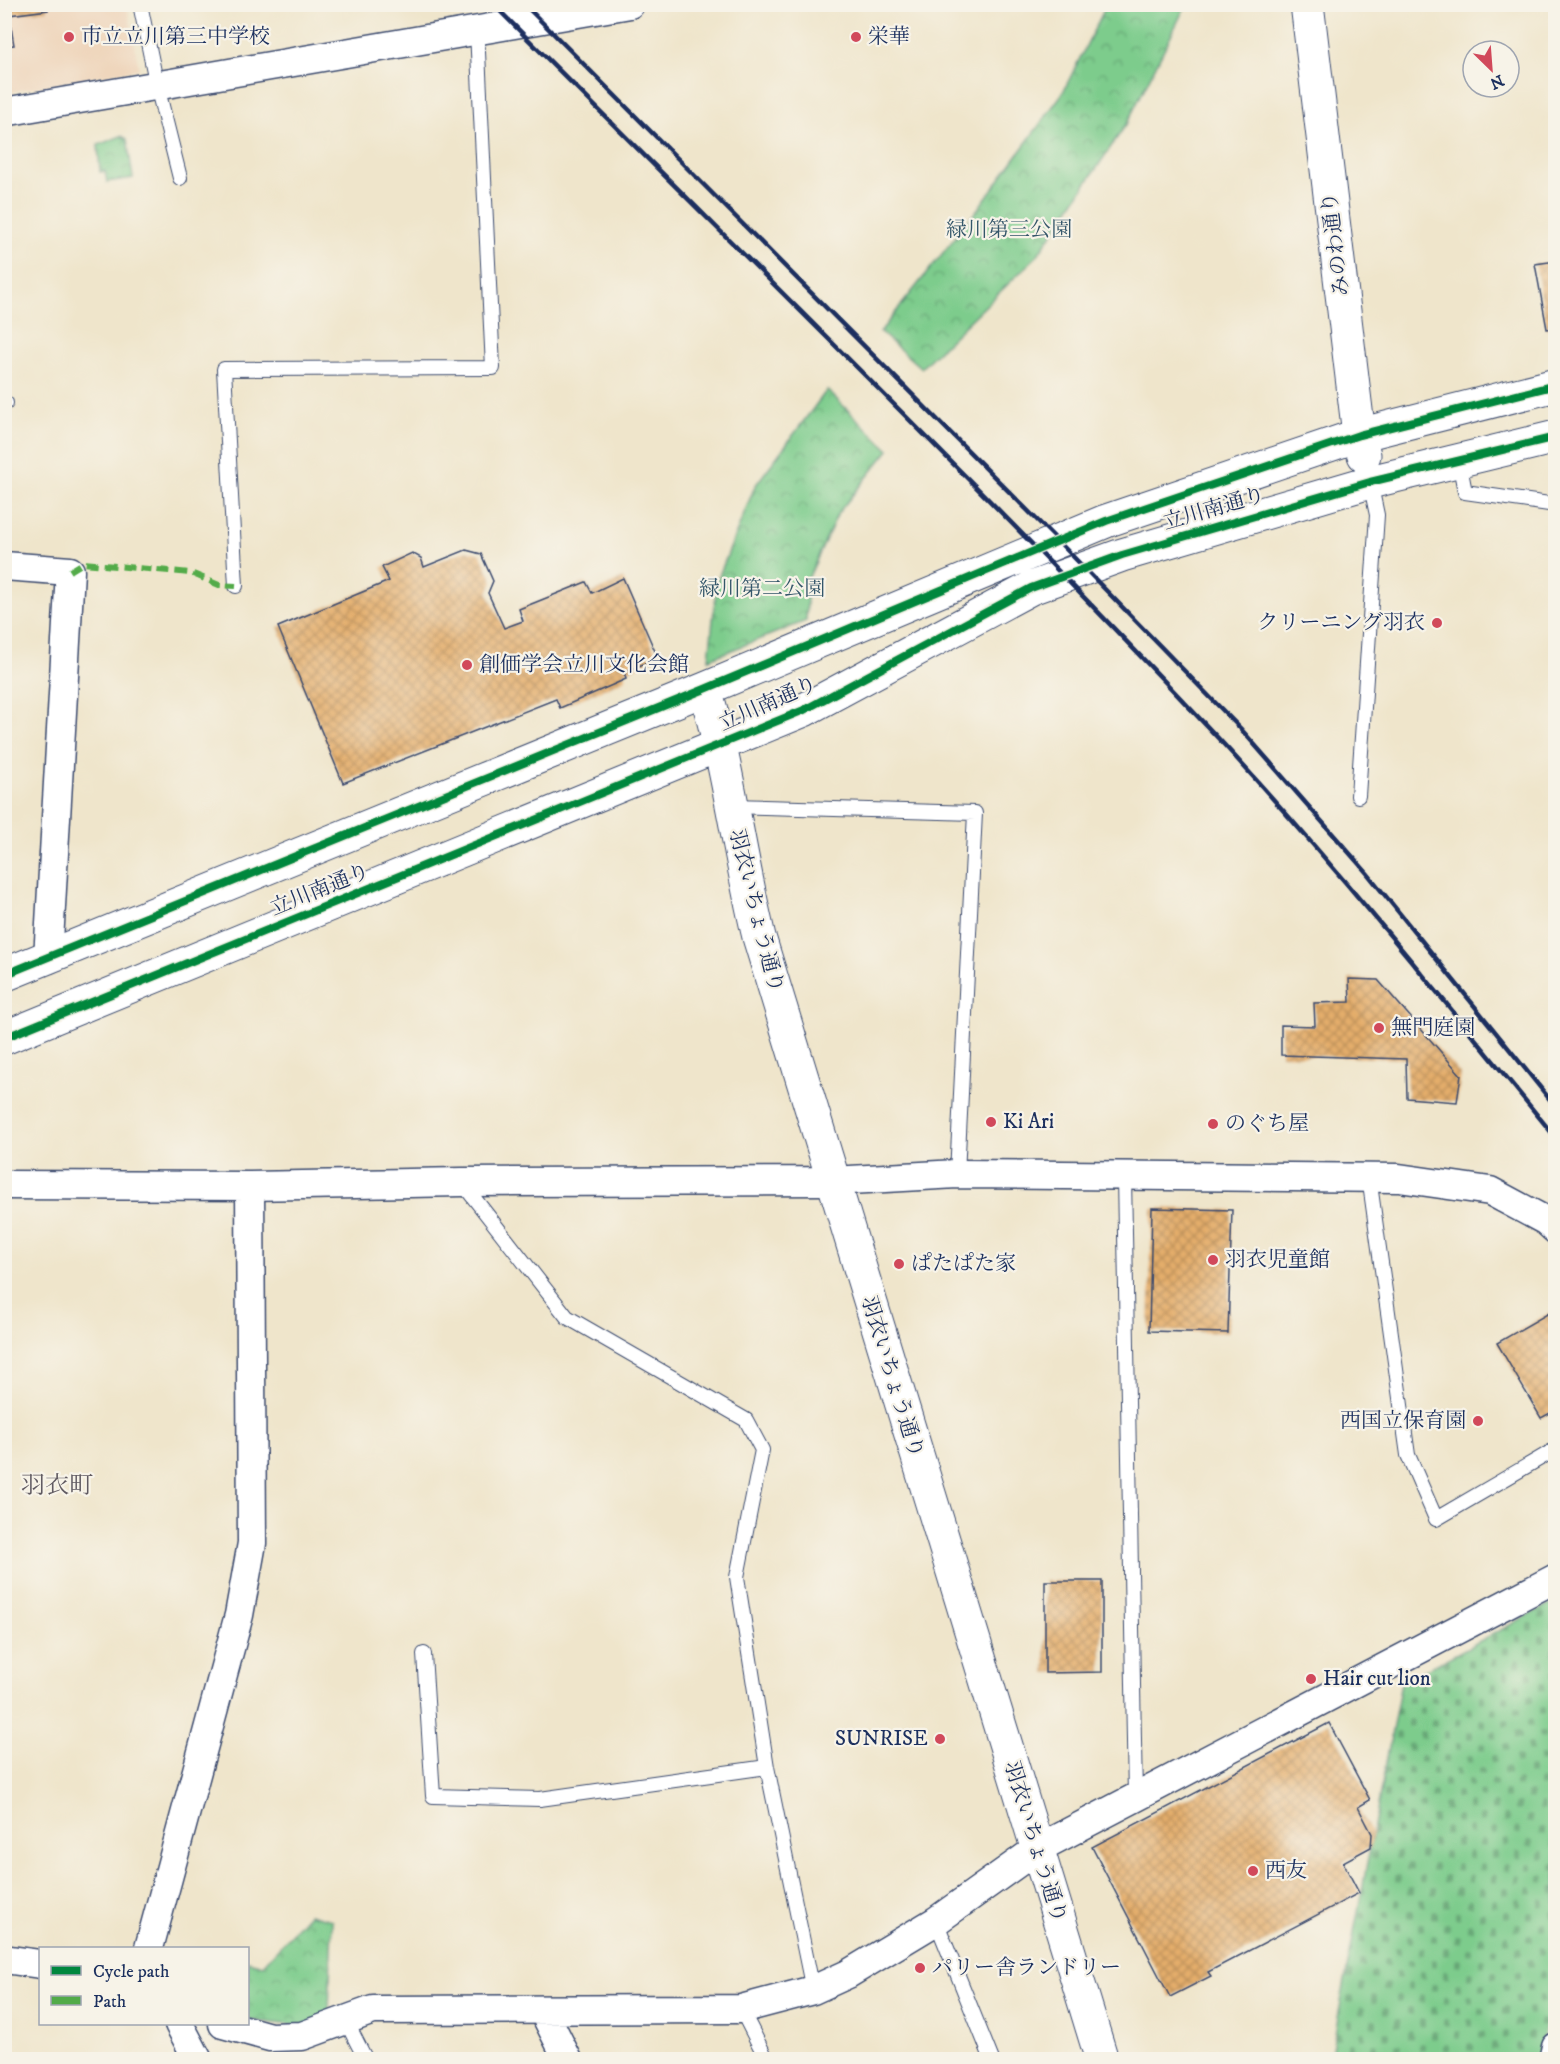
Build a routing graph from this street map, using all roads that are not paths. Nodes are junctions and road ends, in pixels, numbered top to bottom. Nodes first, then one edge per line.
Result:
1 (141, 4) edge
2 (630, 4) edge
3 (1307, 4) edge
4 (477, 31) junction
5 (157, 86) junction
6 (4, 112) edge
7 (180, 178) dead end
8 (1556, 385) edge
9 (1359, 435) junction
10 (1556, 437) edge
11 (1459, 461) junction
12 (1370, 482) junction
13 (1556, 505) edge
14 (4, 566) edge
15 (236, 586) dead end
16 (705, 689) junction
17 (722, 744) junction
18 (1358, 796) dead end
19 (731, 806) junction
20 (48, 959) junction
21 (4, 975) edge
22 (4, 1038) edge
23 (957, 1173) junction
24 (1124, 1176) junction
25 (1369, 1177) junction
26 (832, 1181) junction
27 (462, 1182) junction
28 (4, 1185) edge
29 (250, 1186) junction
30 (1556, 1230) edge
31 (1556, 1449) edge
32 (1556, 1578) edge
33 (424, 1654) dead end
34 (767, 1767) junction
35 (1135, 1797) junction
36 (1037, 1849) junction
37 (936, 1921) junction
38 (149, 1947) edge
39 (4, 1959) edge
40 (39, 1964) edge
41 (813, 1990) junction
42 (741, 2009) junction
43 (543, 2010) junction
44 (345, 2019) junction
45 (180, 2025) edge
46 (227, 2025) edge
47 (1556, 2047) edge
48 (198, 2060) edge
49 (366, 2060) edge
50 (568, 2060) edge
51 (767, 2060) edge
52 (992, 2060) edge
53 (1102, 2060) edge
54 (1553, 2060) edge

1 - 5 lane
2 - 4 street
3 - 9 street, みのわ通り
4 - 5 street
4 - 15 lane
5 - 6 street
5 - 7 lane
8 - 9 street, 立川南通り
9 - 12 street, みのわ通り
9 - 16 street, 立川南通り
10 - 11 street, 立川南通り
11 - 12 street, 立川南通り
11 - 13 lane
12 - 17 street, 立川南通り
12 - 18 lane
14 - 20 street
16 - 17 street, 羽衣いちょう通り
16 - 20 street, 立川南通り
17 - 19 street, 羽衣いちょう通り
17 - 22 street, 立川南通り
19 - 23 lane
19 - 26 street, 羽衣いちょう通り
20 - 21 street, 立川南通り
23 - 24 street
23 - 26 street
24 - 25 street
24 - 35 lane
25 - 30 street
25 - 31 lane
26 - 27 street
26 - 36 street, 羽衣いちょう通り
27 - 29 street
27 - 34 lane
28 - 29 street
29 - 38 street
32 - 35 street
33 - 34 lane
34 - 41 lane
35 - 36 street
36 - 37 street
36 - 53 street, 羽衣いちょう通り
37 - 41 street
37 - 52 lane
39 - 40 street
41 - 42 street
42 - 43 street
42 - 51 lane
43 - 44 street
43 - 50 street
44 - 46 street
44 - 49 lane
45 - 48 street
47 - 54 street

